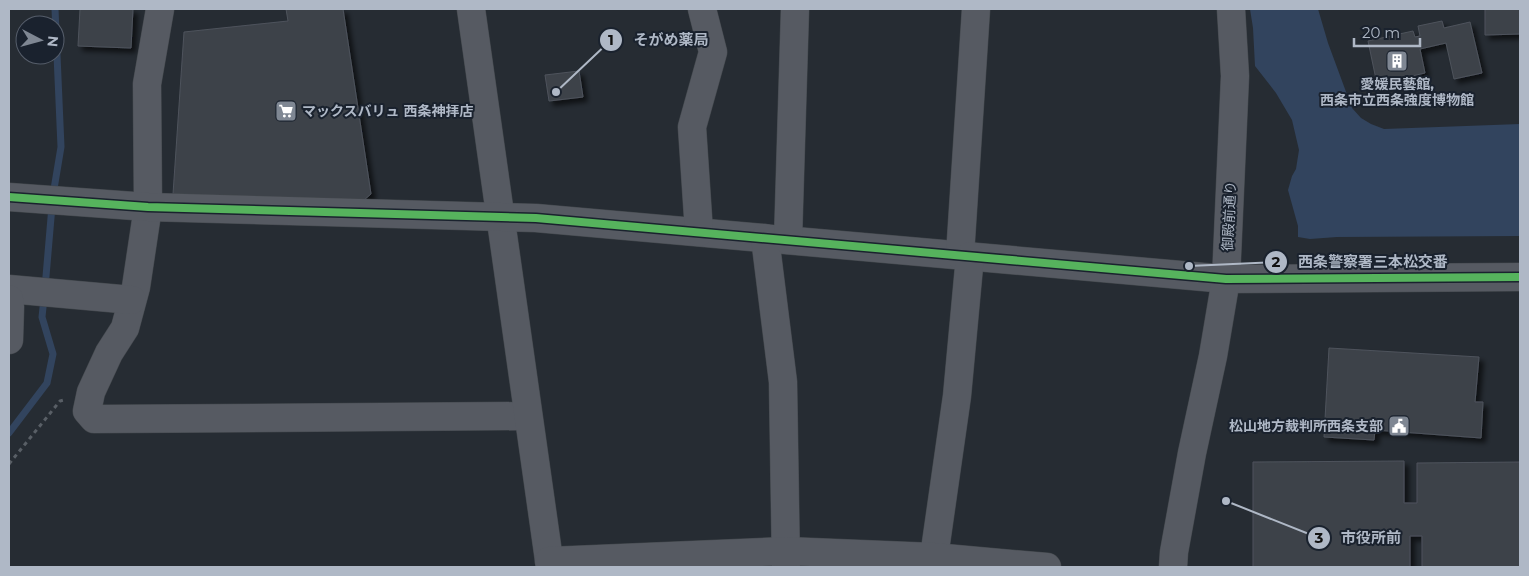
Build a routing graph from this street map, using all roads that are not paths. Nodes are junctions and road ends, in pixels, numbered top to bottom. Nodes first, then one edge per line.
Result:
1 (160, 9) edge
2 (471, 9) edge
3 (702, 9) edge
4 (795, 9) edge
5 (976, 9) edge
6 (1227, 13) edge
7 (9, 197) edge
8 (148, 207) junction
9 (500, 216) junction
10 (698, 232) junction
11 (776, 239) junction
12 (966, 256) junction
13 (1520, 277) edge
14 (1226, 279) junction
15 (9, 289) edge
16 (9, 299) edge
17 (132, 300) junction
18 (9, 340) edge
19 (528, 416) junction
20 (934, 557) junction
21 (786, 559) edge
22 (890, 561) edge
23 (656, 562) edge
24 (549, 564) edge
25 (1042, 567) edge
26 (1173, 567) edge

1 - 8 street
2 - 9 street
3 - 10 street
4 - 11 street
5 - 12 street
6 - 14 street, 御殿前通り
7 - 8 street
8 - 9 street
8 - 17 street
9 - 10 street
9 - 19 street
10 - 11 street
11 - 12 street
11 - 21 street
12 - 14 street
12 - 20 street
13 - 14 street
14 - 26 street, 御殿前通り
15 - 17 street
16 - 18 street
17 - 19 street
19 - 24 street
20 - 22 street
20 - 25 street
21 - 22 street
21 - 23 street
23 - 24 street

